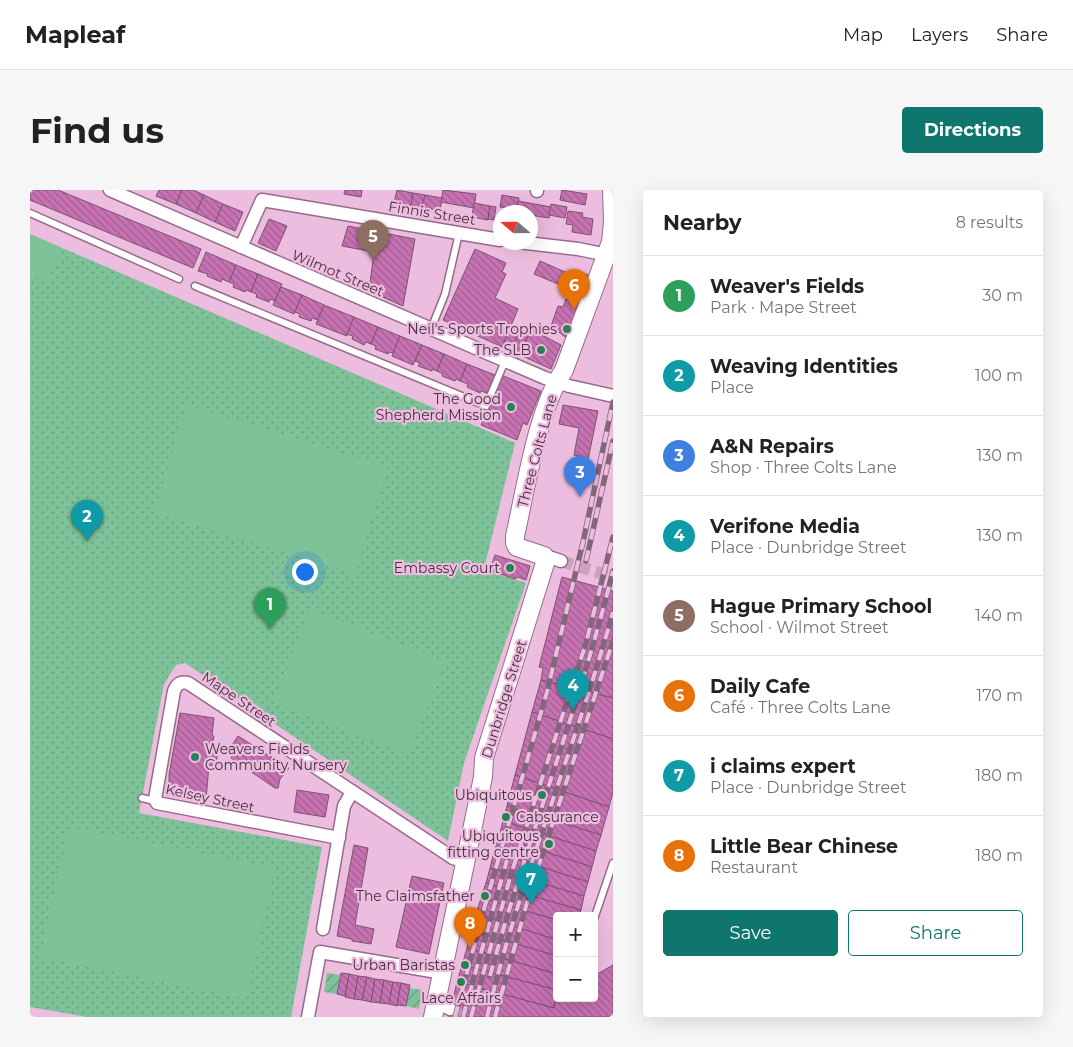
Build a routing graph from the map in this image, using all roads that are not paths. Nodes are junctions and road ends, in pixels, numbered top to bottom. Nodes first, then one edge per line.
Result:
1 (110, 190) edge
2 (612, 190) edge
3 (30, 213) edge
4 (459, 233) junction
5 (493, 239) edge
6 (538, 244) edge
7 (241, 247) junction
8 (610, 256) edge
9 (179, 279) dead end
10 (195, 286) dead end
11 (431, 329) junction
12 (504, 361) junction
13 (556, 382) junction
14 (613, 396) edge
15 (553, 560) joint
16 (174, 691) joint
17 (352, 792) junction
18 (142, 798) dead end
19 (155, 801) junction
20 (339, 838) junction
21 (465, 862) junction
22 (613, 863) edge
23 (596, 912) edge
24 (323, 929) dead end
25 (443, 973) junction
26 (440, 1010) edge
27 (308, 1017) edge

1 - 7 street, Wilmot Street
2 - 8 main road, Three Colts Lane
3 - 9 lane
4 - 5 street, Finnis Street
4 - 7 street, Finnis Street
4 - 11 lane
6 - 8 street
7 - 11 street, Wilmot Street
8 - 13 main road, Three Colts Lane
10 - 12 lane
11 - 12 street, Wilmot Street
12 - 13 street, Wilmot Street
13 - 14 street, Wilmot Street
13 - 15 main road, Three Colts Lane
15 - 21 main road, Dunbridge Street
16 - 17 street, Mape Street
16 - 19 street, Kelsey Street
17 - 20 street
17 - 21 street, Mape Street
18 - 19 lane
19 - 20 street, Kelsey Street
20 - 24 street
21 - 25 main road, Dunbridge Street
22 - 23 lane
25 - 26 main road, Dunbridge Street
25 - 27 street

